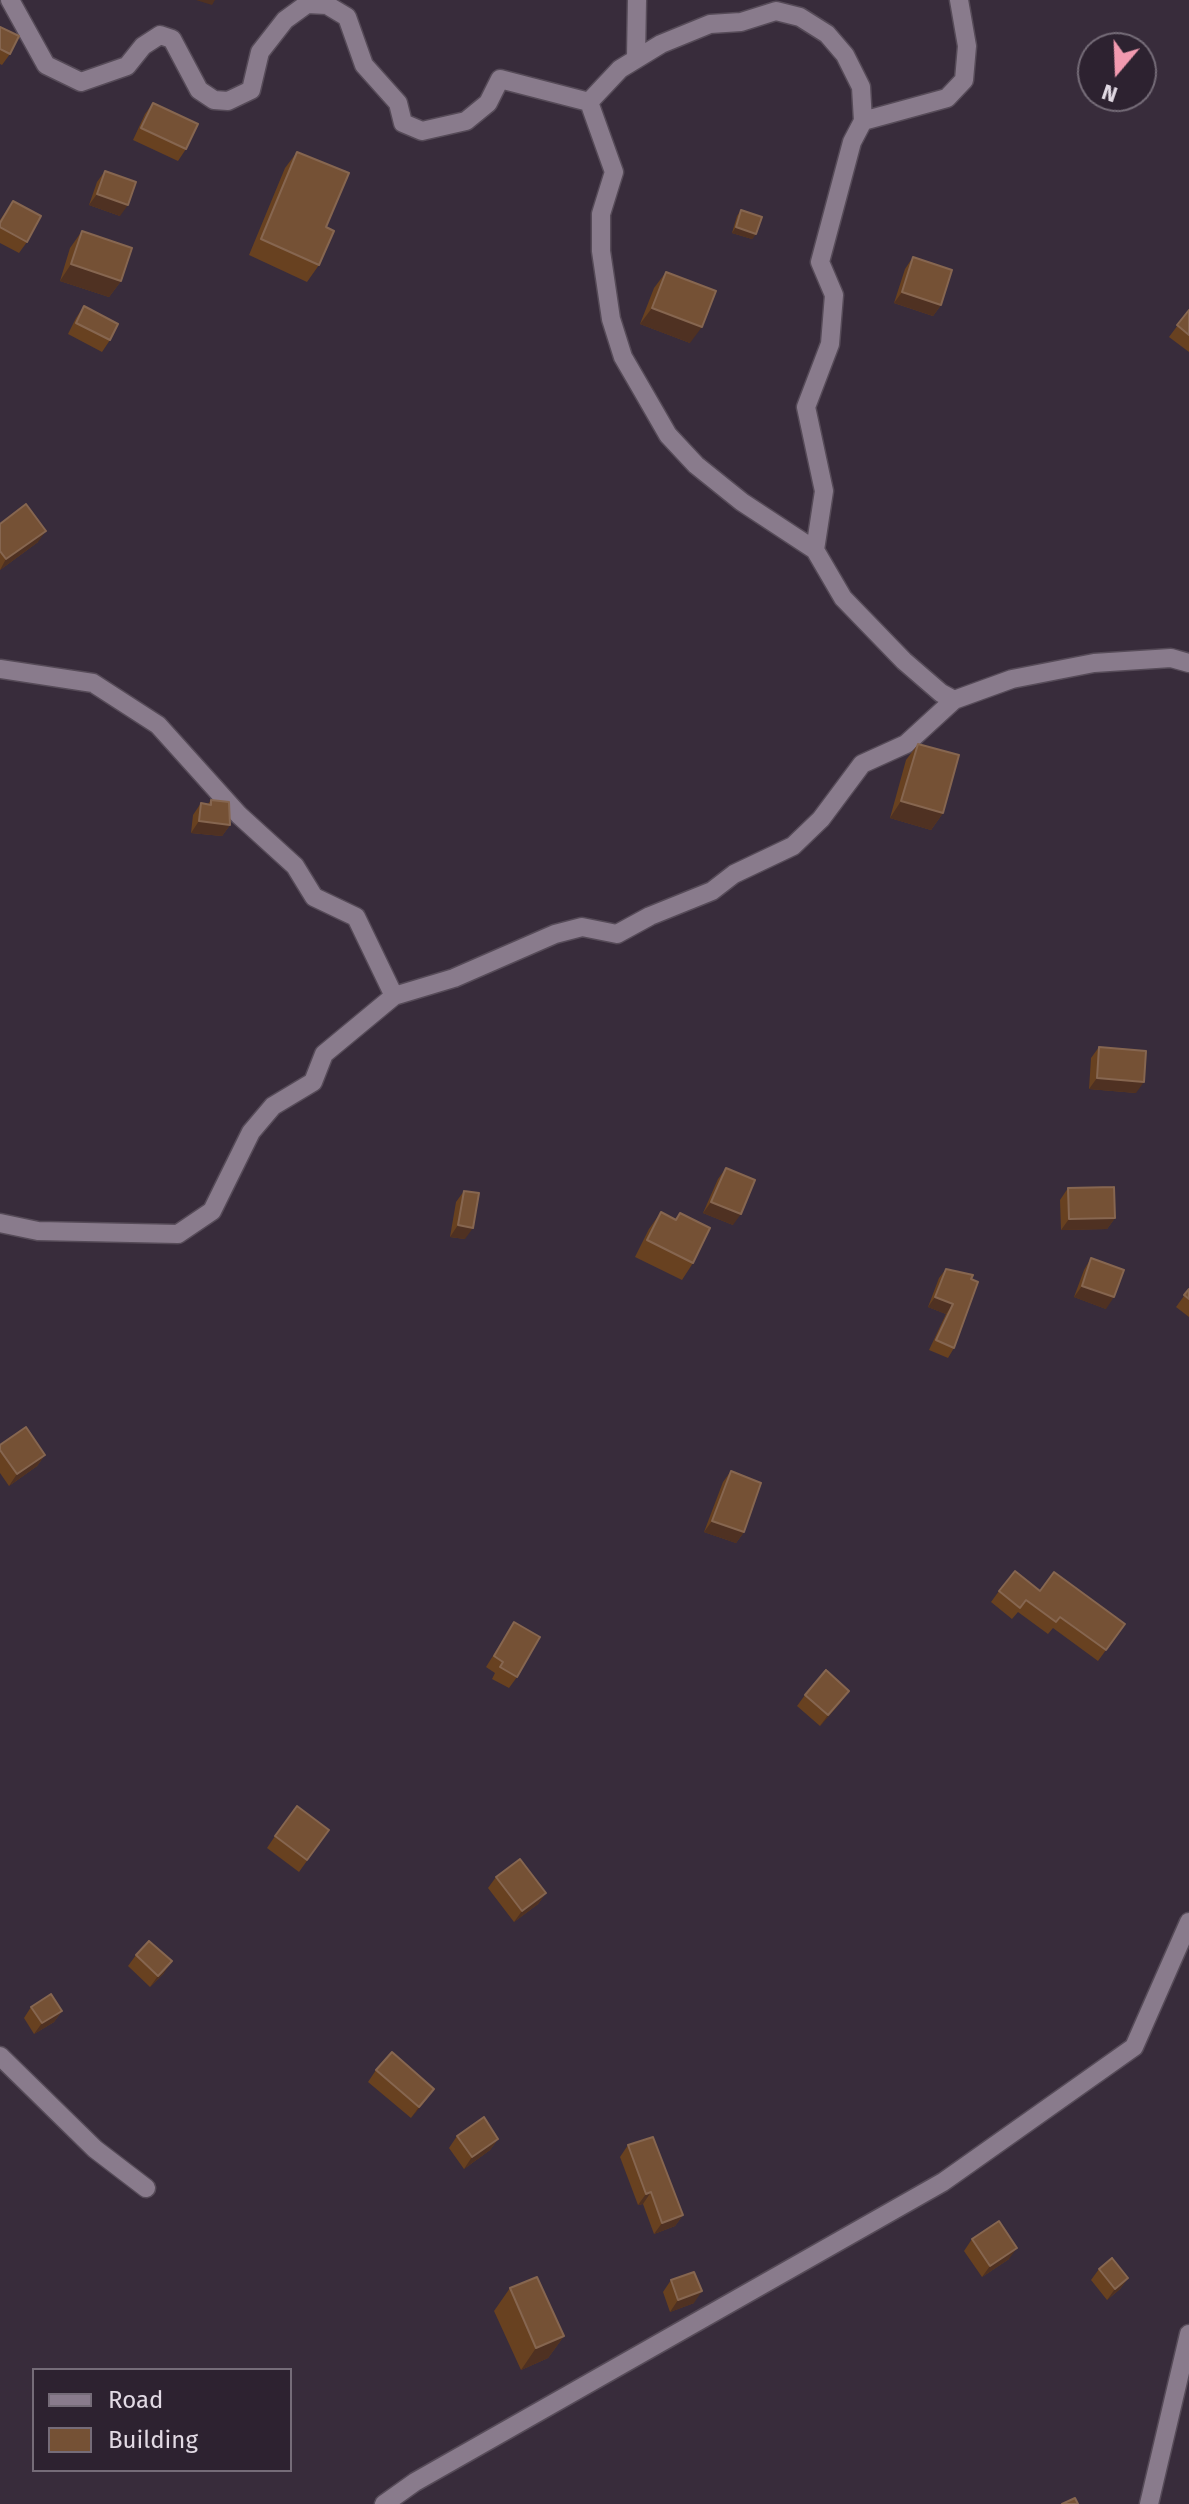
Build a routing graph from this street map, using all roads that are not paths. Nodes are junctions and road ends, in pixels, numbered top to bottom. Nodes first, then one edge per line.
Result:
1 (10, 0) edge
2 (637, 0) edge
3 (959, 0) edge
4 (292, 6) edge
5 (636, 57) junction
6 (589, 102) junction
7 (863, 121) junction
8 (815, 550) junction
9 (1189, 663) edge
10 (0, 669) edge
11 (954, 700) junction
12 (394, 996) junction
13 (0, 1223) edge
14 (1189, 1922) edge
15 (0, 2056) edge
16 (146, 2188) dead end
17 (1189, 2334) edge
18 (384, 2504) edge
19 (1149, 2504) edge

1 - 4 street
2 - 5 street
3 - 7 street
4 - 6 street
5 - 6 street
5 - 7 street
6 - 8 street
7 - 8 street
8 - 11 street
9 - 11 street
10 - 12 street
11 - 12 street
12 - 13 street
14 - 18 street
15 - 16 street
17 - 19 street

